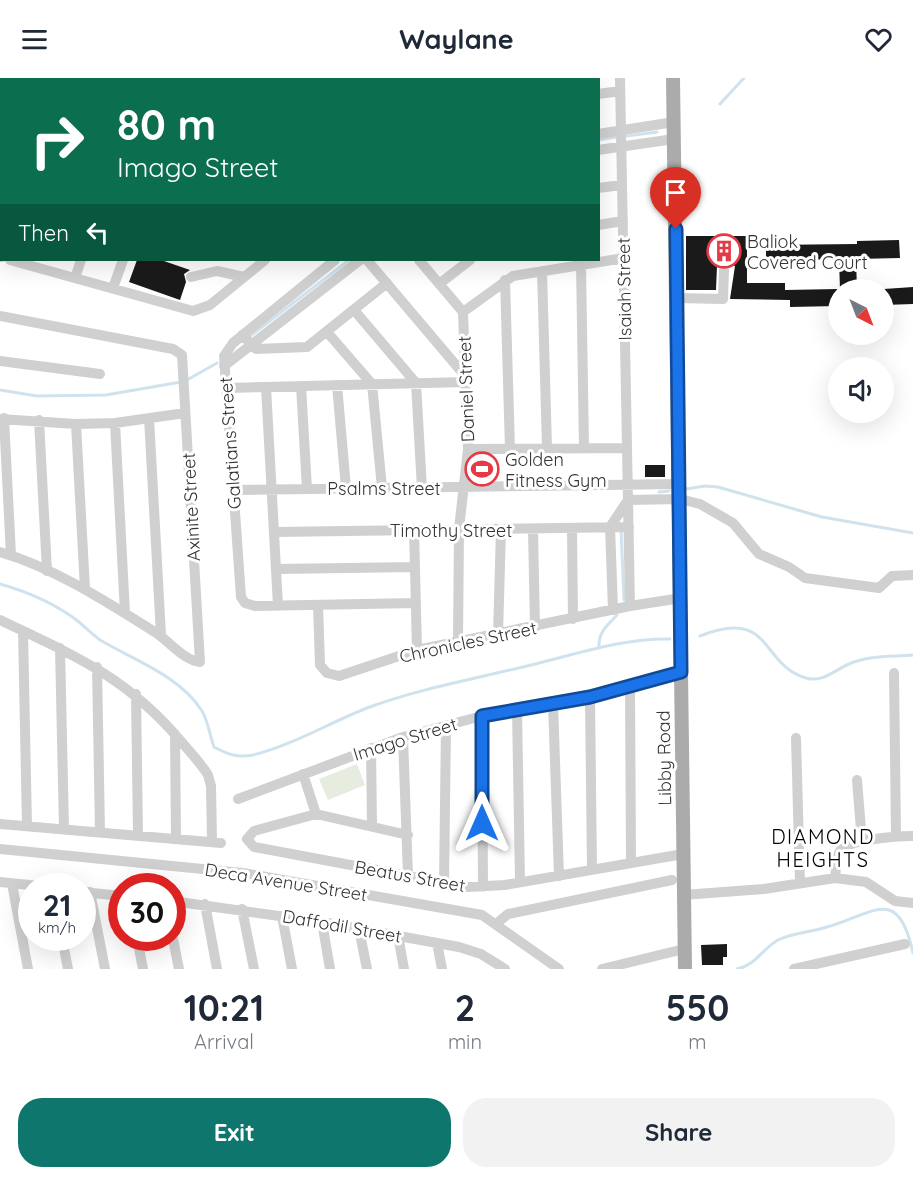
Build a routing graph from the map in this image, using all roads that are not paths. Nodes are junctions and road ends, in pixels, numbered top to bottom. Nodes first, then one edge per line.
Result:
1 (620, 78) edge
2 (674, 78) edge
3 (620, 91) junction
4 (600, 94) edge
5 (674, 122) junction
6 (621, 130) junction
7 (600, 134) edge
8 (674, 139) junction
9 (621, 147) junction
10 (600, 150) edge
11 (622, 184) junction
12 (600, 189) edge
13 (623, 221) junction
14 (600, 225) edge
15 (624, 258) junction
16 (14, 261) edge
17 (81, 261) edge
18 (123, 261) edge
19 (264, 261) edge
20 (334, 261) edge
21 (359, 261) edge
22 (368, 261) edge
23 (420, 261) edge
24 (469, 261) edge
25 (581, 265) junction
26 (724, 270) dead end
27 (542, 271) junction
28 (191, 277) dead end
29 (244, 277) junction
30 (75, 278) junction
31 (505, 280) junction
32 (387, 284) junction
33 (440, 284) junction
34 (114, 288) junction
35 (677, 298) junction
36 (354, 310) junction
37 (463, 312) junction
38 (0, 316) edge
39 (327, 332) junction
40 (242, 335) junction
41 (250, 345) junction
42 (0, 361) edge
43 (224, 366) junction
44 (100, 374) dead end
45 (466, 379) junction
46 (416, 383) junction
47 (372, 384) junction
48 (337, 385) junction
49 (301, 386) junction
50 (266, 387) junction
51 (227, 388) junction
52 (185, 413) junction
53 (2, 418) edge
54 (149, 418) junction
55 (39, 420) junction
56 (115, 423) junction
57 (76, 424) junction
58 (547, 448) junction
59 (584, 448) junction
60 (627, 448) junction
61 (468, 449) junction
62 (510, 449) junction
63 (680, 484) junction
64 (628, 485) junction
65 (465, 487) junction
66 (346, 488) junction
67 (382, 488) junction
68 (271, 489) junction
69 (307, 489) junction
70 (422, 489) junction
71 (234, 490) junction
72 (680, 499) junction
73 (628, 500) junction
74 (610, 527) junction
75 (628, 527) junction
76 (414, 529) junction
77 (459, 529) junction
78 (501, 529) junction
79 (572, 529) junction
80 (533, 530) junction
81 (274, 532) junction
82 (5, 554) edge
83 (415, 567) junction
84 (276, 569) junction
85 (47, 571) junction
86 (913, 575) edge
87 (85, 589) junction
88 (681, 598) junction
89 (416, 603) junction
90 (318, 605) junction
91 (278, 606) junction
92 (630, 606) junction
93 (613, 610) junction
94 (125, 613) junction
95 (573, 619) junction
96 (0, 620) edge
97 (535, 628) junction
98 (23, 631) junction
99 (161, 635) junction
100 (498, 635) junction
101 (458, 641) junction
102 (60, 648) junction
103 (417, 650) junction
104 (97, 667) junction
105 (681, 672) junction
106 (894, 673) dead end
107 (630, 685) junction
108 (136, 694) junction
109 (590, 697) junction
110 (553, 703) junction
111 (517, 709) junction
112 (482, 716) junction
113 (446, 726) junction
114 (175, 734) junction
115 (403, 737) junction
116 (796, 738) dead end
117 (371, 748) junction
118 (303, 774) junction
119 (857, 780) dead end
120 (238, 799) dead end
121 (316, 814) junction
122 (0, 824) edge
123 (27, 825) junction
124 (372, 826) junction
125 (64, 829) junction
126 (100, 832) junction
127 (408, 835) junction
128 (138, 836) junction
129 (913, 836) edge
130 (896, 837) junction
131 (176, 839) junction
132 (862, 842) junction
133 (0, 849) edge
134 (683, 854) junction
135 (0, 856) edge
136 (106, 863) junction
137 (631, 863) junction
138 (592, 870) junction
139 (408, 876) junction
140 (559, 876) junction
141 (835, 878) junction
142 (672, 880) dead end
143 (0, 882) edge
144 (520, 882) junction
145 (444, 883) junction
146 (800, 883) junction
147 (12, 884) junction
148 (18, 884) edge
149 (483, 887) junction
150 (683, 895) junction
151 (186, 902) edge
152 (913, 903) edge
153 (205, 904) junction
154 (242, 909) junction
155 (282, 916) junction
156 (322, 922) junction
157 (496, 924) junction
158 (359, 929) junction
159 (96, 933) edge
160 (398, 935) junction
161 (437, 942) junction
162 (905, 944) dead end
163 (65, 951) edge
164 (140, 951) edge
165 (175, 951) edge
166 (684, 951) junction
167 (500, 968) edge
168 (28, 969) edge
169 (68, 969) edge
170 (105, 969) edge
171 (143, 969) edge
172 (179, 969) edge
173 (217, 969) edge
174 (254, 969) edge
175 (292, 969) edge
176 (330, 969) edge
177 (367, 969) edge
178 (404, 969) edge
179 (442, 969) edge
180 (559, 969) edge
181 (602, 969) edge
182 (685, 969) edge
183 (794, 969) edge

1 - 3 street, Isaiah Street
2 - 5 main road, Libby Road
3 - 4 street
3 - 6 street, Isaiah Street
5 - 6 street
5 - 8 main road, Libby Road
6 - 7 street
6 - 9 street, Isaiah Street
8 - 9 street
8 - 35 main road, Libby Road
9 - 10 street
9 - 11 street, Isaiah Street
11 - 12 street
11 - 13 street, Isaiah Street
13 - 14 street
13 - 15 street, Isaiah Street
15 - 25 street
15 - 60 street, Isaiah Street
16 - 30 street
17 - 30 street
18 - 34 street
19 - 29 street
20 - 40 street, Galatians Street
21 - 41 street
22 - 32 street
23 - 33 street, Daniel Street
24 - 33 street
25 - 27 street
25 - 59 street
26 - 35 street
27 - 31 street
27 - 58 street
28 - 29 street
29 - 34 street
30 - 34 street
31 - 37 street
31 - 62 street
32 - 36 street
32 - 45 street
33 - 37 street, Daniel Street
35 - 63 main road, Libby Road
36 - 39 street
36 - 46 street
37 - 45 street, Daniel Street
38 - 52 street, Axinite Street
39 - 41 street
39 - 47 street
40 - 41 street
40 - 43 street, Galatians Street
41 - 43 street
42 - 44 street
43 - 51 street, Galatians Street
45 - 46 street
45 - 61 street, Daniel Street
46 - 47 street
46 - 70 street
47 - 48 street
47 - 67 street
48 - 49 street
48 - 66 street
49 - 50 street
49 - 69 street
50 - 51 street
50 - 68 street
51 - 71 street, Galatians Street
52 - 54 street
52 - 99 street, Axinite Street
53 - 55 street
53 - 82 street
54 - 56 street
54 - 99 street
55 - 57 street
55 - 85 street
56 - 57 street
56 - 94 street
57 - 87 street
58 - 59 street
58 - 62 street
59 - 60 street
60 - 64 street, Isaiah Street
61 - 62 street
61 - 65 street, Daniel Street
63 - 64 street, Psalms Street
63 - 72 main road, Libby Road
64 - 65 street, Psalms Street
64 - 73 street, Isaiah Street
65 - 70 street, Psalms Street
65 - 77 street, Daniel Street
66 - 67 street, Psalms Street
66 - 69 street, Psalms Street
67 - 70 street, Psalms Street
68 - 69 street, Psalms Street
68 - 71 street, Psalms Street
68 - 81 street
71 - 91 street, Galatians Street
72 - 73 street
72 - 86 street
72 - 88 main road, Libby Road
73 - 74 street
73 - 75 street, Isaiah Street
74 - 75 street, Timothy Street
74 - 79 street, Timothy Street
74 - 93 street
75 - 92 street, Isaiah Street
76 - 77 street, Timothy Street
76 - 81 street, Timothy Street
76 - 83 street
77 - 78 street, Timothy Street
77 - 101 street, Daniel Street
78 - 80 street, Timothy Street
78 - 100 street
79 - 80 street, Timothy Street
79 - 95 street
80 - 97 street
81 - 84 street
82 - 85 street
83 - 84 street
83 - 89 street
84 - 91 street
85 - 87 street
87 - 94 street
88 - 92 street, Chronicles Street
88 - 105 main road, Libby Road
89 - 90 street
89 - 103 street
90 - 91 street
90 - 103 street, Chronicles Street
92 - 93 street, Chronicles Street
93 - 95 street, Chronicles Street
94 - 99 street
95 - 97 street, Chronicles Street
96 - 98 street
97 - 100 street, Chronicles Street
98 - 102 street
98 - 123 street
100 - 101 street, Chronicles Street
101 - 103 street, Chronicles Street
102 - 104 street
102 - 125 street
104 - 108 street
104 - 126 street
105 - 107 street, Imago Street
105 - 134 main road, Libby Road
106 - 130 street
107 - 109 street, Imago Street
107 - 137 street
108 - 114 street
108 - 128 street
109 - 110 street, Imago Street
109 - 138 street
110 - 111 street, Imago Street
110 - 140 street
111 - 112 street, Imago Street
111 - 144 street
112 - 113 street, Imago Street
112 - 149 street
113 - 115 street, Imago Street
113 - 145 street
114 - 131 street
114 - 131 street
115 - 117 street, Imago Street
115 - 127 street
116 - 146 street
117 - 118 street, Imago Street
117 - 124 street
118 - 120 street, Imago Street
118 - 121 street
119 - 132 street
121 - 124 street
121 - 139 street, Beatus Street
122 - 123 street
123 - 125 street
124 - 127 street
125 - 126 street
126 - 128 street
127 - 139 street
128 - 131 street
129 - 130 street
130 - 132 street
132 - 141 street
133 - 136 street, Deca Avenue Street
134 - 137 street, Beatus Street
134 - 150 main road, Libby Road
135 - 136 street, Deca Avenue Street
136 - 157 street, Deca Avenue Street
137 - 138 street, Beatus Street
138 - 140 street, Beatus Street
139 - 145 street, Beatus Street
140 - 144 street, Beatus Street
141 - 146 street
141 - 152 street
142 - 157 street
143 - 147 street
144 - 149 street, Beatus Street
145 - 149 street, Beatus Street
146 - 150 street
147 - 148 street
147 - 168 street
150 - 166 main road, Libby Road
151 - 153 street, Daffodil Street
153 - 154 street, Daffodil Street
153 - 173 street
154 - 155 street, Daffodil Street
154 - 174 street
155 - 156 street, Daffodil Street
155 - 175 street
156 - 158 street, Daffodil Street
156 - 176 street
157 - 180 street, Deca Avenue Street
158 - 160 street, Daffodil Street
158 - 177 street
159 - 170 street
160 - 161 street, Daffodil Street
160 - 178 street
161 - 167 street, Daffodil Street
161 - 179 street
162 - 183 street
163 - 169 street
164 - 171 street
165 - 172 street
166 - 181 street
166 - 182 main road, Libby Road

